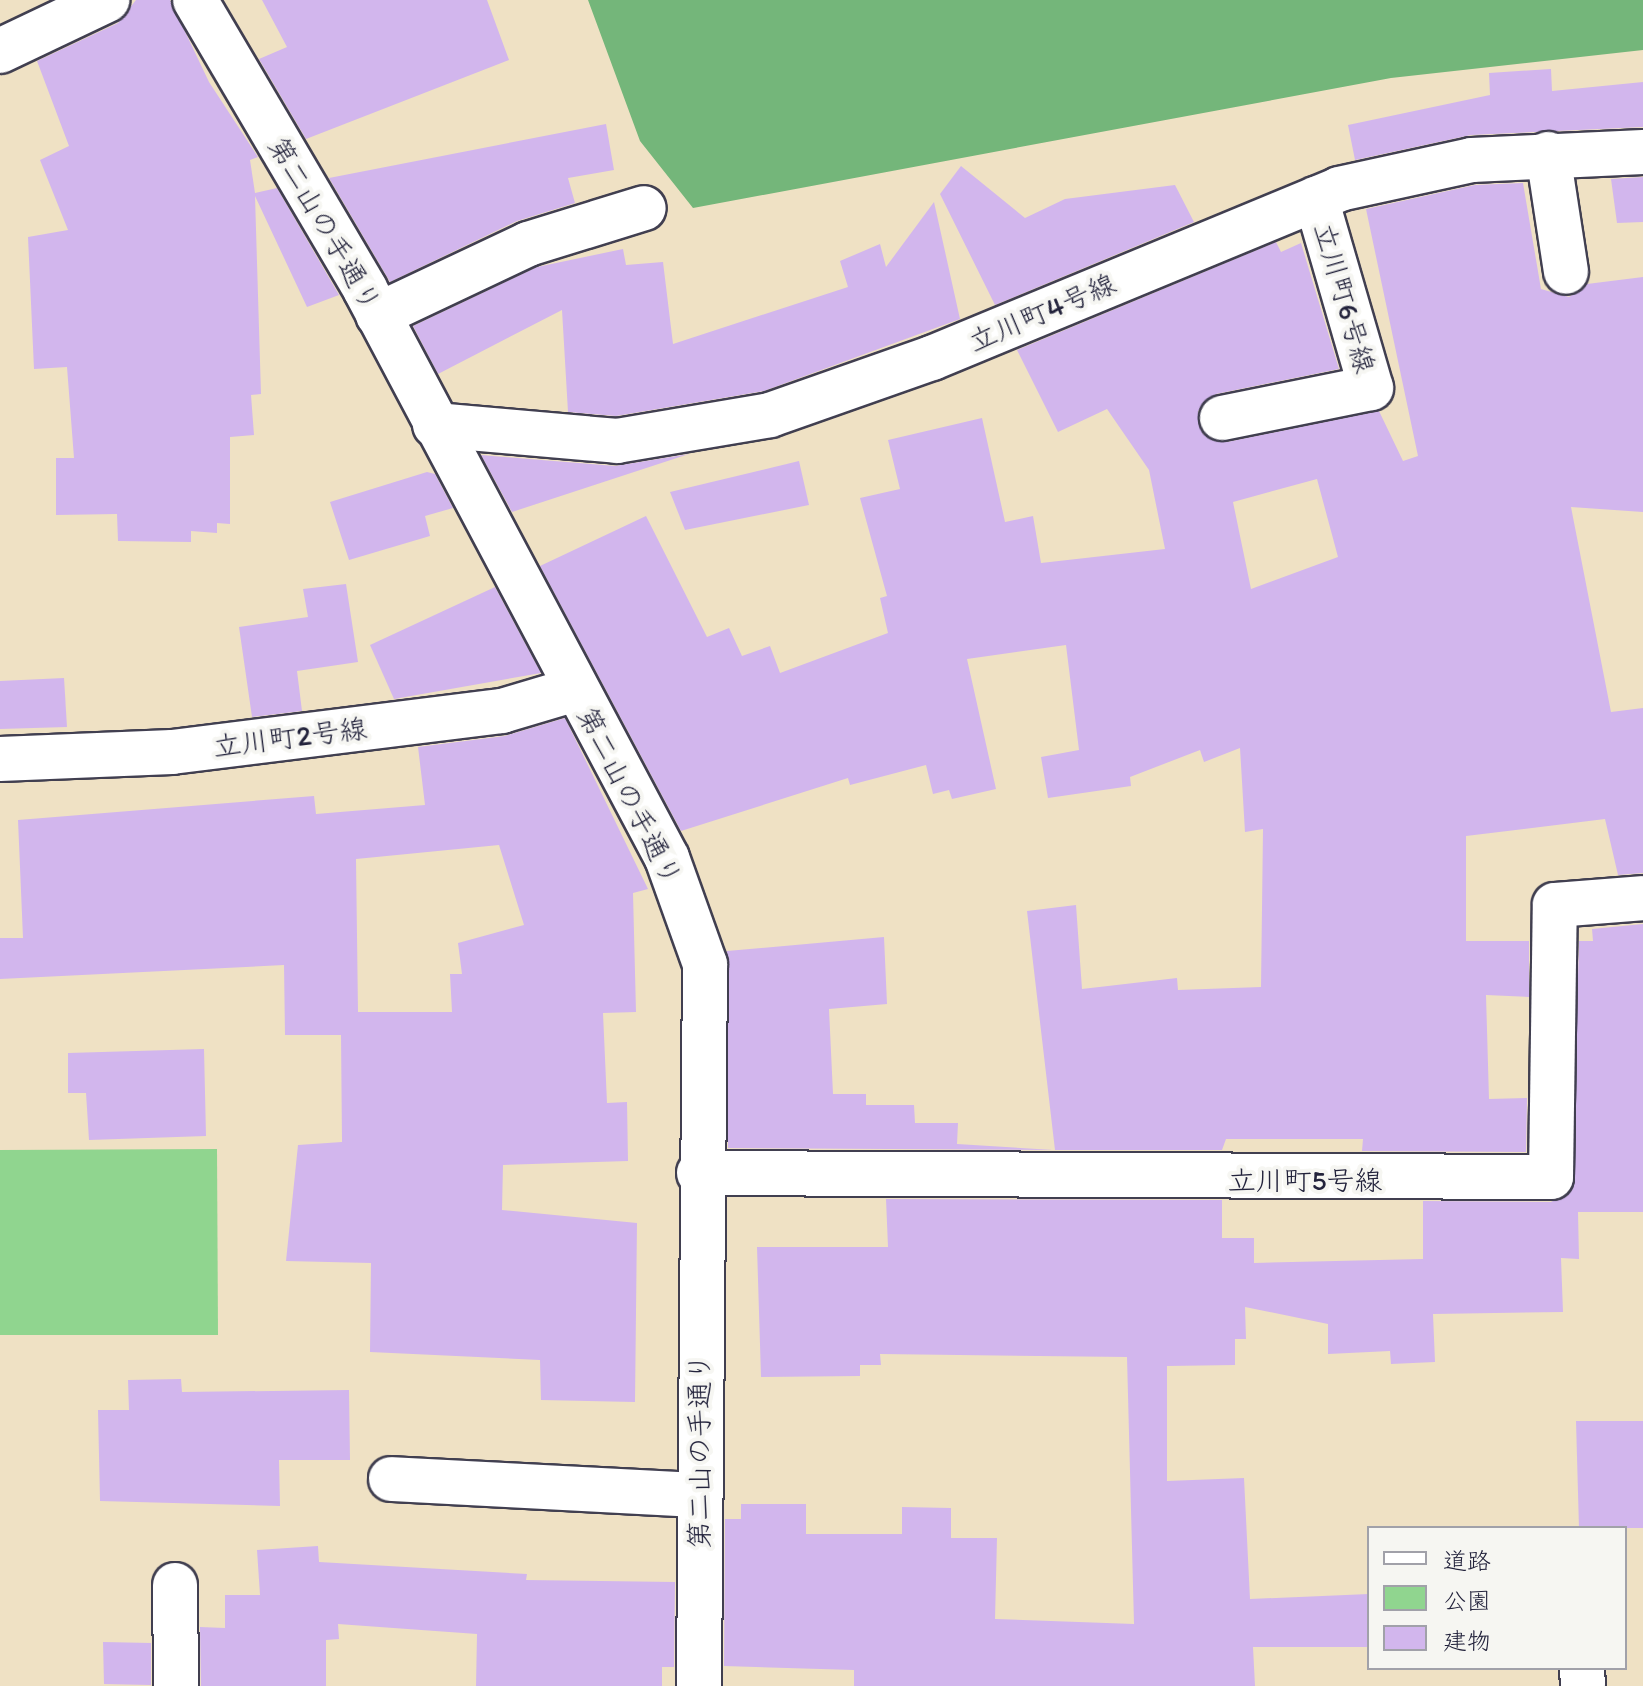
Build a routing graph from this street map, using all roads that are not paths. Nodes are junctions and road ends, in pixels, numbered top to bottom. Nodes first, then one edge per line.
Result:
1 (107, 0) edge
2 (195, 0) edge
3 (0, 51) edge
4 (1643, 152) edge
5 (1548, 154) junction
6 (1316, 199) junction
7 (644, 208) dead end
8 (1566, 272) dead end
9 (378, 315) junction
10 (1222, 418) dead end
11 (435, 425) junction
12 (576, 689) junction
13 (0, 759) edge
14 (1643, 898) edge
15 (699, 1173) junction
16 (391, 1479) dead end
17 (699, 1495) junction
18 (175, 1585) dead end
19 (176, 1686) edge
20 (699, 1686) edge

1 - 3 street
2 - 9 street, 第二山の手通り
4 - 5 street, 立川町4号線
5 - 6 street, 立川町4号線
5 - 8 street
6 - 10 street, 立川町6号線
6 - 11 street, 立川町4号線
7 - 9 street
9 - 11 street, 第二山の手通り
11 - 12 street, 第二山の手通り
12 - 13 street, 立川町2号線
12 - 15 street, 第二山の手通り
14 - 15 street, 立川町5号線
15 - 17 street, 第二山の手通り
16 - 17 street
17 - 20 street, 第二山の手通り
18 - 19 street

